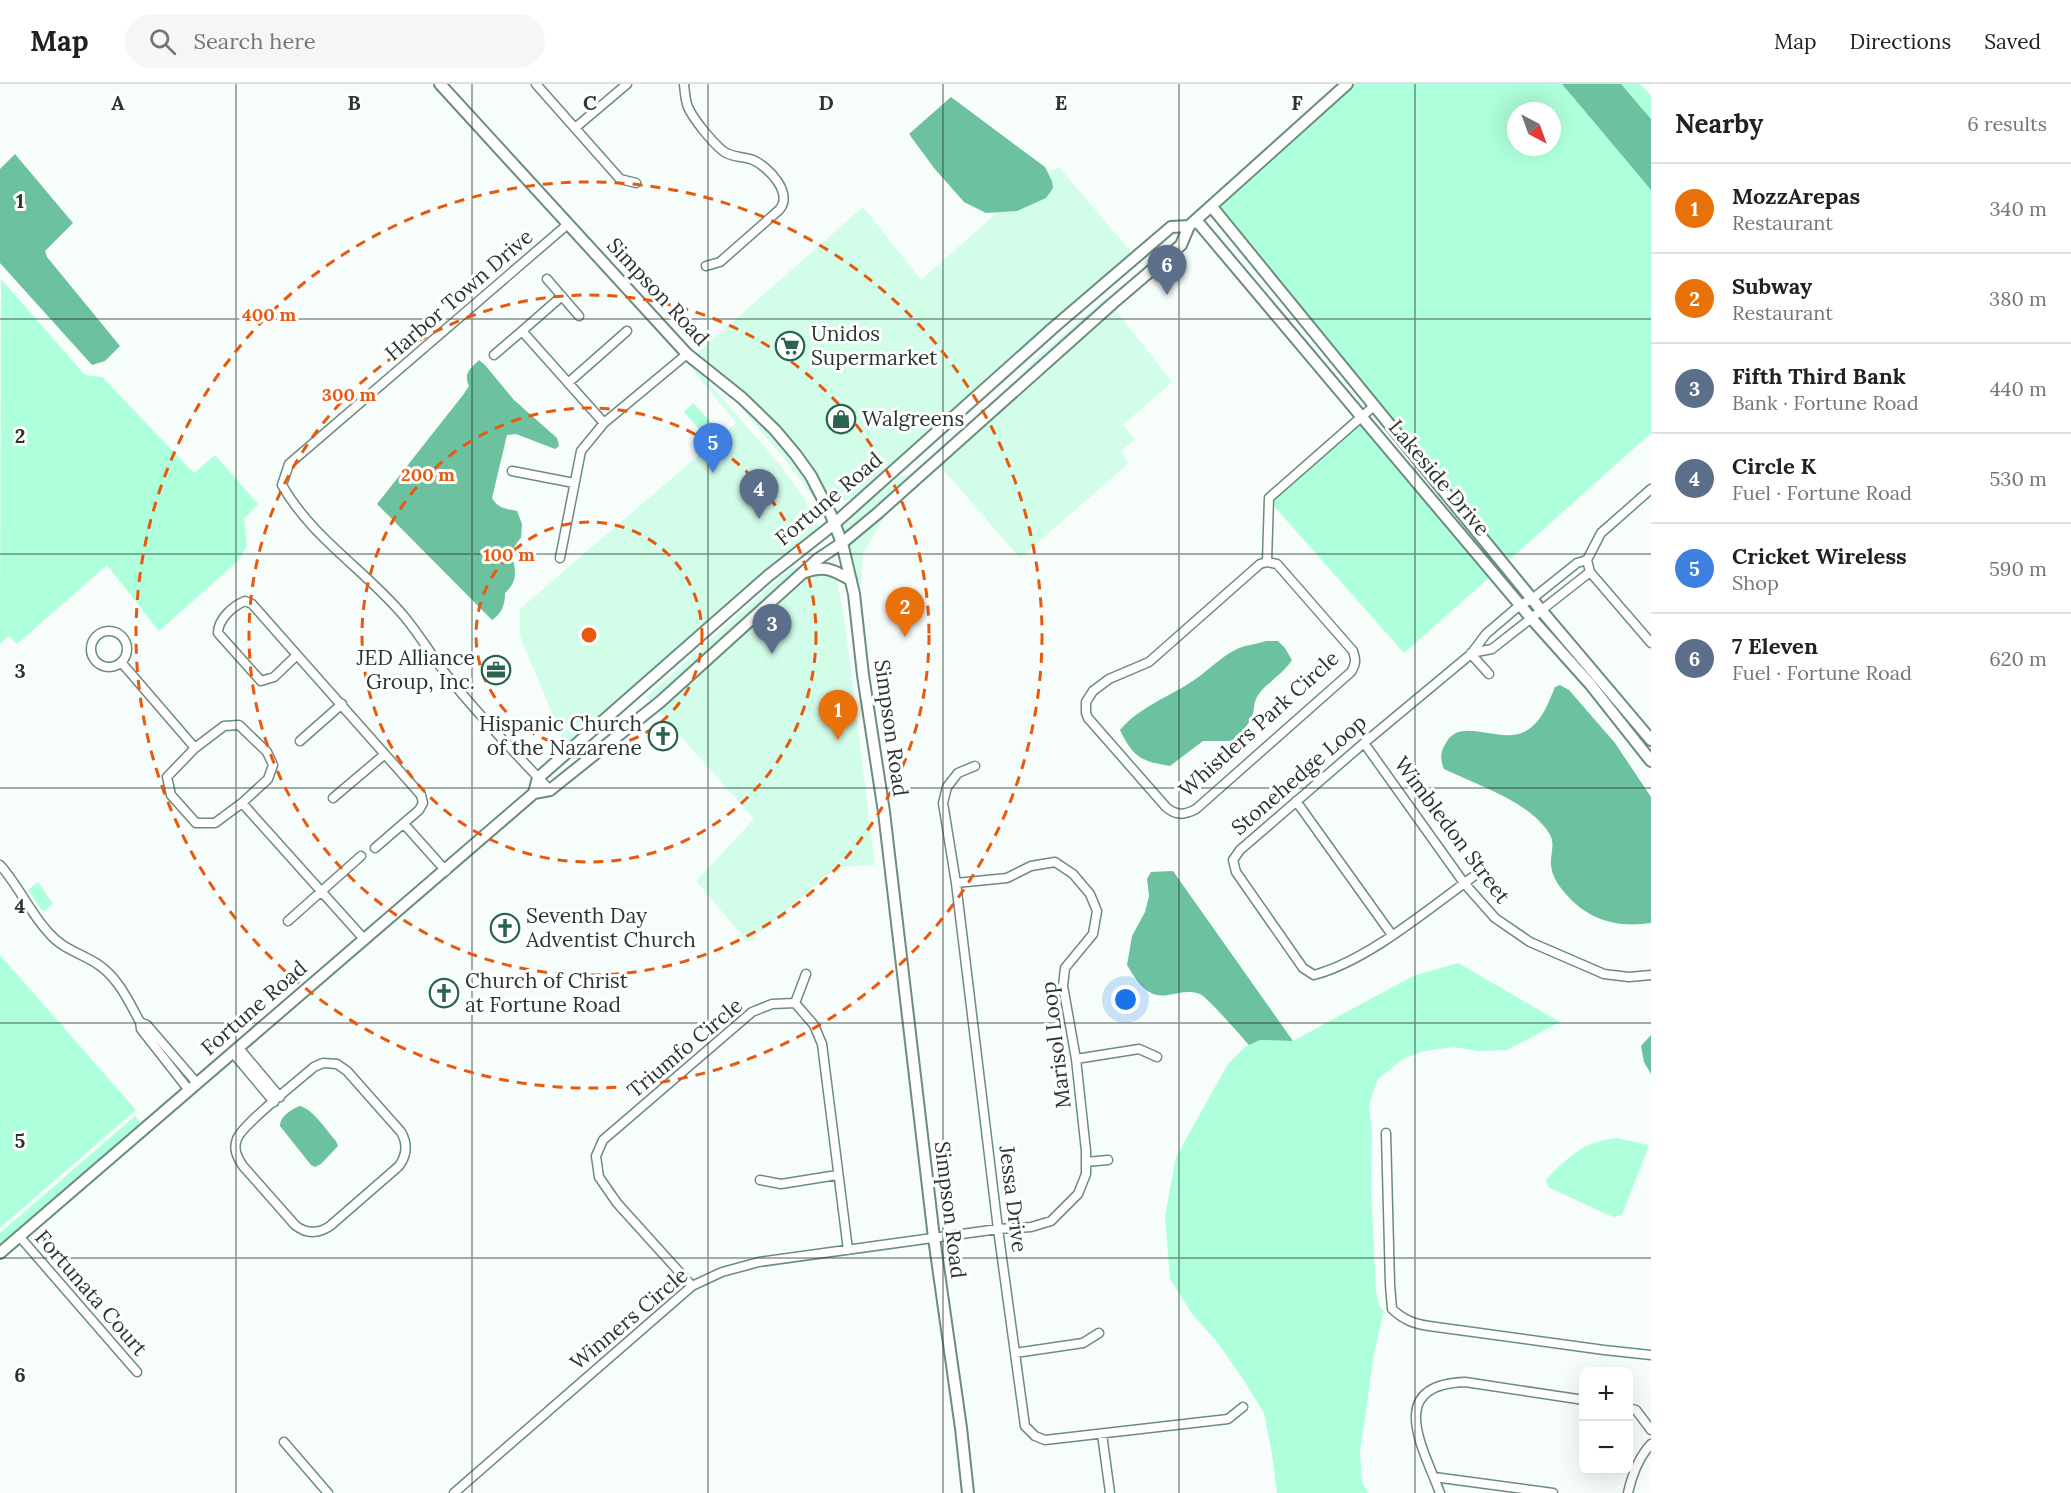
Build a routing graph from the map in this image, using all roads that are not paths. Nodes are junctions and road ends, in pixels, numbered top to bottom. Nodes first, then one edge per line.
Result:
1 (440, 84) edge
2 (536, 84) edge
3 (627, 84) edge
4 (684, 84) edge
5 (1347, 84) edge
6 (575, 128) junction
7 (636, 183) dead end
8 (1212, 207) junction
9 (1192, 223) junction
10 (568, 224) junction
11 (706, 266) dead end
12 (547, 279) dead end
13 (562, 296) junction
14 (579, 316) dead end
15 (522, 331) junction
16 (627, 331) dead end
17 (687, 354) junction
18 (494, 355) dead end
19 (568, 383) junction
20 (1375, 405) junction
21 (1361, 416) junction
22 (604, 423) junction
23 (512, 471) dead end
24 (574, 483) junction
25 (1651, 489) edge
26 (834, 524) junction
27 (842, 543) junction
28 (560, 558) dead end
29 (1587, 560) junction
30 (1267, 562) junction
31 (1590, 572) junction
32 (802, 574) junction
33 (851, 580) junction
34 (1532, 598) junction
35 (1520, 604) junction
36 (1541, 610) junction
37 (1531, 618) junction
38 (1651, 643) edge
39 (1471, 654) junction
40 (297, 655) junction
41 (121, 662) junction
42 (1489, 674) dead end
43 (342, 704) junction
44 (1651, 740) edge
45 (300, 741) dead end
46 (1364, 742) junction
47 (195, 748) junction
48 (385, 754) junction
49 (1651, 761) edge
50 (975, 766) dead end
51 (538, 778) junction
52 (550, 790) junction
53 (534, 793) junction
54 (333, 798) dead end
55 (1296, 801) junction
56 (242, 803) junction
57 (404, 824) junction
58 (375, 848) dead end
59 (361, 856) dead end
60 (0, 865) edge
61 (446, 871) junction
62 (1481, 871) dead end
63 (956, 883) junction
64 (1464, 883) junction
65 (321, 891) junction
66 (288, 921) dead end
67 (1392, 935) junction
68 (364, 939) junction
69 (806, 974) dead end
70 (1651, 975) edge
71 (795, 1003) junction
72 (235, 1049) junction
73 (1157, 1057) dead end
74 (1076, 1059) junction
75 (192, 1086) junction
76 (277, 1099) junction
77 (1386, 1133) dead end
78 (1108, 1160) dead end
79 (1086, 1161) junction
80 (837, 1175) junction
81 (760, 1180) dead end
82 (998, 1229) junction
83 (19, 1236) junction
84 (933, 1238) junction
85 (848, 1250) junction
86 (0, 1253) edge
87 (692, 1286) junction
88 (1099, 1333) dead end
89 (1015, 1353) junction
90 (1651, 1355) edge
91 (137, 1372) dead end
92 (1579, 1399) edge
93 (1243, 1407) dead end
94 (1633, 1409) edge
95 (1651, 1430) edge
96 (1102, 1434) junction
97 (284, 1442) dead end
98 (1651, 1444) edge
99 (1434, 1477) junction
100 (328, 1493) edge
101 (454, 1493) edge
102 (968, 1493) edge
103 (1110, 1493) edge
104 (1440, 1493) edge
105 (1553, 1493) edge
106 (1628, 1493) edge

1 - 10 street, Simpson Road
2 - 6 street
3 - 6 street
4 - 11 street
5 - 8 street, Fortune Road
6 - 7 street
8 - 9 street, Fortune Road
8 - 20 street, Lakeside Drive
9 - 21 street, Lakeside Drive
9 - 26 street, Fortune Road
9 - 27 street, Fortune Road
10 - 17 street, Simpson Road
10 - 51 street, Harbor Town Drive
12 - 13 street
13 - 14 street
13 - 15 street
15 - 18 street
15 - 19 street
16 - 19 street
17 - 22 street
17 - 26 street, Simpson Road
19 - 22 street
20 - 21 street
20 - 34 street, Lakeside Drive
21 - 30 street
21 - 35 street, Lakeside Drive
22 - 24 street
23 - 24 street
24 - 28 street
25 - 29 street
26 - 27 street, Simpson Road
26 - 51 street, Fortune Road
27 - 32 street, Fortune Road
27 - 33 street, Simpson Road
29 - 31 street
29 - 34 street, Stonehedge Loop
30 - 30 street, Whistlers Park Circle
31 - 36 street, Stonehedge Loop
31 - 38 street
32 - 33 street
32 - 52 street, Fortune Road
33 - 84 street, Simpson Road
34 - 35 street, Stonehedge Loop
34 - 36 street, Lakeside Drive
35 - 37 street, Lakeside Drive
35 - 39 street, Stonehedge Loop
36 - 37 street, Stonehedge Loop
36 - 44 street, Lakeside Drive
37 - 39 street, Stonehedge Loop
37 - 49 street, Lakeside Drive
39 - 42 street
39 - 46 street, Stonehedge Loop
40 - 40 street
40 - 43 street
41 - 41 street
41 - 47 street
43 - 45 street
43 - 48 street
46 - 55 street, Stonehedge Loop
46 - 64 street, Wimbledon Street
47 - 56 street
47 - 56 street
48 - 54 street
48 - 57 street
50 - 63 street, Jessa Drive
51 - 52 street, Harbor Town Drive
51 - 53 street
52 - 53 street, Fortune Road
53 - 61 street, Fortune Road
55 - 67 street
55 - 67 street, Stonehedge Loop
56 - 65 street
57 - 58 street
57 - 61 street
59 - 65 street
60 - 75 street
61 - 68 street, Fortune Road
62 - 64 street, Stonehedge Loop
63 - 74 street, Marisol Loop
63 - 82 street, Jessa Drive
64 - 67 street, Stonehedge Loop
64 - 70 street, Wimbledon Street
65 - 66 street
65 - 68 street
68 - 72 street, Fortune Road
69 - 71 street
71 - 80 street
71 - 87 street, Triumfo Circle
72 - 75 street, Fortune Road
72 - 76 street
73 - 74 street
74 - 79 street, Marisol Loop
75 - 83 street, Fortune Road
76 - 76 street
77 - 90 street
78 - 79 street
79 - 82 street, Marisol Loop
80 - 81 street
80 - 85 street
82 - 84 street, Marisol Loop
82 - 89 street, Jessa Drive
83 - 86 street, Fortune Road
83 - 91 street, Fortunata Court
84 - 85 street, Winners Circle
84 - 102 street, Simpson Road
85 - 87 street, Winners Circle
87 - 101 street, Winners Circle
88 - 89 street
89 - 96 street, Jessa Drive
92 - 99 street
93 - 96 street, Jessa Drive
94 - 95 street
96 - 103 street
97 - 100 street
98 - 106 street
99 - 104 street
99 - 105 street

